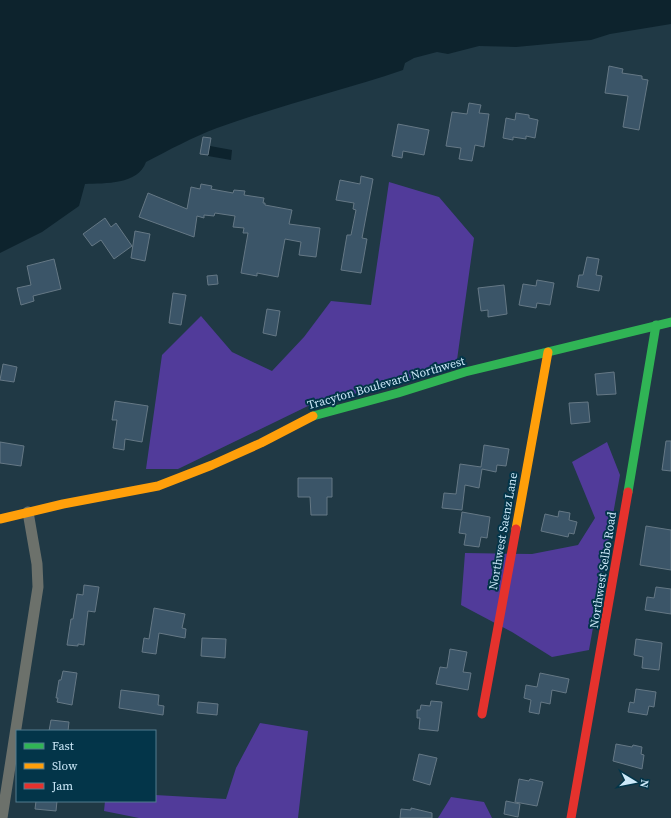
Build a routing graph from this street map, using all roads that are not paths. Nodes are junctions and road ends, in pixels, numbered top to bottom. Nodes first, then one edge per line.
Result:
1 (671, 322) edge
2 (656, 325) junction
3 (548, 352) junction
4 (28, 512) junction
5 (0, 519) edge
6 (482, 714) dead end
7 (2, 818) edge
8 (571, 818) edge

1 - 2 street, Tracyton Boulevard Northwest
2 - 3 street, Tracyton Boulevard Northwest
2 - 8 street, Northwest Selbo Road
3 - 4 street, Tracyton Boulevard Northwest
3 - 6 street, Northwest Saenz Lane
4 - 5 street, Tracyton Boulevard Northwest
4 - 7 street

